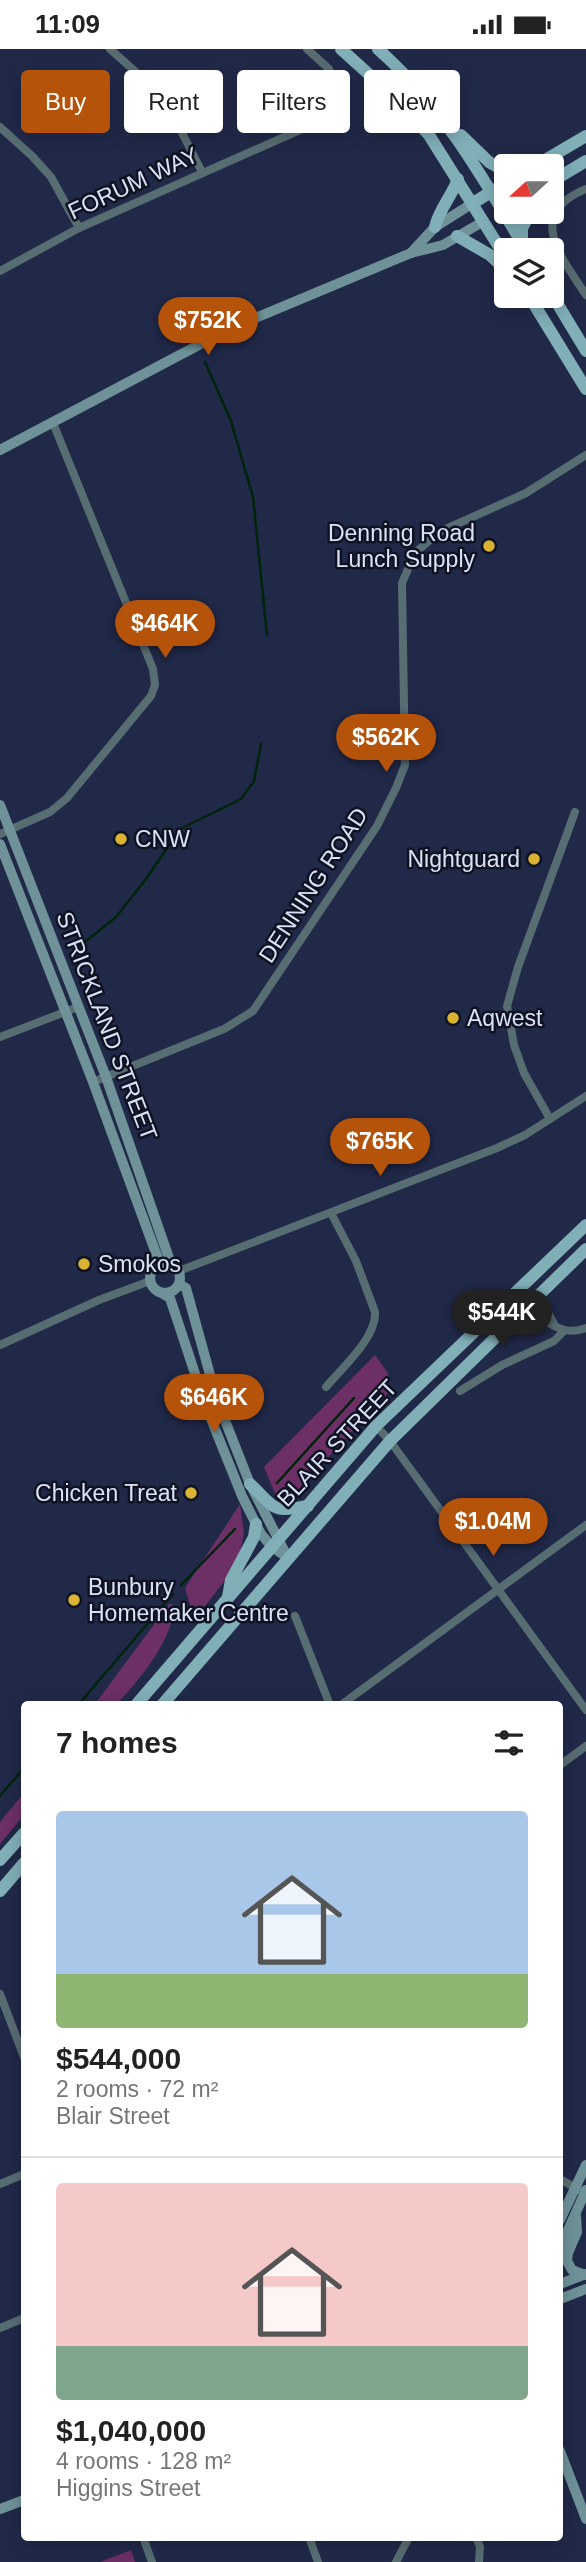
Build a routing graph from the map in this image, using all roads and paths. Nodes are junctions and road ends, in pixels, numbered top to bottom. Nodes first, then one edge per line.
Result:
1 (110, 49) edge
2 (307, 49) edge
3 (341, 49) edge
4 (378, 49) edge
5 (402, 70) edge
6 (0, 127) edge
7 (454, 133) edge
8 (459, 133) edge
9 (586, 136) edge
10 (555, 154) edge
11 (586, 161) edge
12 (494, 165) edge
13 (202, 172) junction
14 (564, 175) edge
15 (457, 179) junction
16 (586, 189) edge
17 (494, 190) edge
18 (491, 192) junction
19 (494, 196) edge
20 (473, 203) junction
21 (494, 215) edge
22 (484, 221) junction
23 (435, 227) junction
24 (79, 228) junction
25 (457, 236) junction
26 (494, 238) edge
27 (411, 253) junction
28 (494, 258) edge
29 (0, 271) edge
30 (586, 295) edge
31 (536, 308) edge
32 (560, 308) edge
33 (586, 351) edge
34 (586, 389) edge
35 (53, 423) junction
36 (0, 450) edge
37 (586, 455) edge
38 (0, 805) edge
39 (575, 812) dead end
40 (5, 832) edge
41 (0, 844) edge
42 (78, 1007) junction
43 (66, 1012) junction
44 (0, 1037) edge
45 (106, 1077) junction
46 (93, 1082) junction
47 (586, 1096) edge
48 (550, 1119) junction
49 (331, 1213) junction
50 (586, 1225) edge
51 (586, 1249) edge
52 (170, 1266) junction
53 (149, 1281) junction
54 (179, 1284) junction
55 (163, 1294) junction
56 (536, 1299) junction
57 (504, 1306) junction
58 (514, 1320) junction
59 (586, 1328) edge
60 (559, 1329) junction
61 (0, 1345) edge
62 (326, 1387) dead end
63 (460, 1391) dead end
64 (376, 1426) junction
65 (390, 1441) junction
66 (250, 1484) junction
67 (308, 1506) junction
68 (256, 1524) junction
69 (586, 1525) edge
70 (276, 1542) junction
71 (288, 1558) junction
72 (498, 1589) junction
73 (228, 1597) junction
74 (295, 1616) dead end
75 (139, 1701) edge
76 (165, 1701) edge
77 (328, 1701) edge
78 (346, 1701) edge
79 (586, 1710) edge
80 (586, 1746) edge
81 (563, 1763) edge
82 (21, 1836) edge
83 (0, 1860) edge
84 (21, 1866) edge
85 (0, 1891) edge
86 (0, 1994) edge
87 (21, 2049) edge
88 (586, 2165) edge
89 (21, 2175) edge
90 (563, 2180) edge
91 (0, 2184) edge
92 (582, 2190) edge
93 (563, 2216) edge
94 (576, 2216) junction
95 (563, 2242) edge
96 (585, 2275) edge
97 (563, 2283) edge
98 (586, 2289) edge
99 (563, 2298) edge
100 (21, 2319) edge
101 (0, 2327) edge
102 (563, 2459) edge
103 (21, 2501) edge
104 (0, 2509) edge
105 (586, 2519) edge
106 (144, 2541) edge
107 (310, 2541) edge
108 (407, 2541) edge
109 (478, 2541) edge
110 (152, 2562) edge
111 (318, 2562) edge
112 (396, 2562) edge
113 (480, 2562) edge

1 - 13 street
2 - 13 street, FORUM WAY
3 - 15 main road
4 - 5 main road
6 - 24 street
7 - 18 main road
8 - 12 main road
9 - 10 main road
11 - 14 main road
13 - 24 street, FORUM WAY
15 - 20 main road
15 - 23 main road
16 - 30 street
17 - 18 main road
18 - 19 main road
18 - 20 main road
20 - 22 main road
20 - 23 street
21 - 22 main road
22 - 25 street
22 - 26 main road
23 - 27 street
24 - 29 street, FORUM WAY
25 - 27 street
25 - 28 main road
27 - 35 street
31 - 34 main road
32 - 33 main road
35 - 36 street
35 - 40 street
37 - 45 street, DENNING ROAD
38 - 40 street, STRICKLAND STREET
39 - 48 street
40 - 42 street, STRICKLAND STREET
41 - 43 street, STRICKLAND STREET
42 - 43 street
42 - 45 street, STRICKLAND STREET
43 - 44 street
43 - 46 street, STRICKLAND STREET
45 - 46 street, DENNING ROAD
45 - 52 street, STRICKLAND STREET
46 - 52 street, STRICKLAND STREET
47 - 48 street
48 - 49 street
49 - 52 street
49 - 62 street
50 - 57 main road, BLAIR STREET
51 - 56 main road, BLAIR STREET
52 - 53 street
52 - 54 street
53 - 55 street
53 - 61 street
54 - 55 street
54 - 66 street
55 - 68 street
56 - 57 street
56 - 58 main road, BLAIR STREET
56 - 60 street
57 - 64 main road, BLAIR STREET
58 - 60 street
58 - 65 main road, BLAIR STREET
59 - 60 street
60 - 63 street
64 - 65 street
64 - 67 main road, BLAIR STREET
65 - 71 main road, BLAIR STREET
65 - 72 street
66 - 67 main road
66 - 70 street
67 - 70 main road, BLAIR STREET
68 - 70 street
68 - 73 main road
69 - 72 street
70 - 71 street
70 - 73 main road, BLAIR STREET
71 - 76 main road, BLAIR STREET
72 - 78 street
72 - 79 street
73 - 75 main road, BLAIR STREET
74 - 77 street
80 - 81 street
82 - 83 main road
84 - 85 main road
86 - 87 street
88 - 92 street
89 - 91 street
90 - 92 street
92 - 93 street
92 - 94 street
94 - 95 street
94 - 96 street
96 - 97 street
98 - 99 street
100 - 101 street
102 - 105 street
103 - 104 street
106 - 110 street
107 - 111 street
108 - 112 street
109 - 113 street

